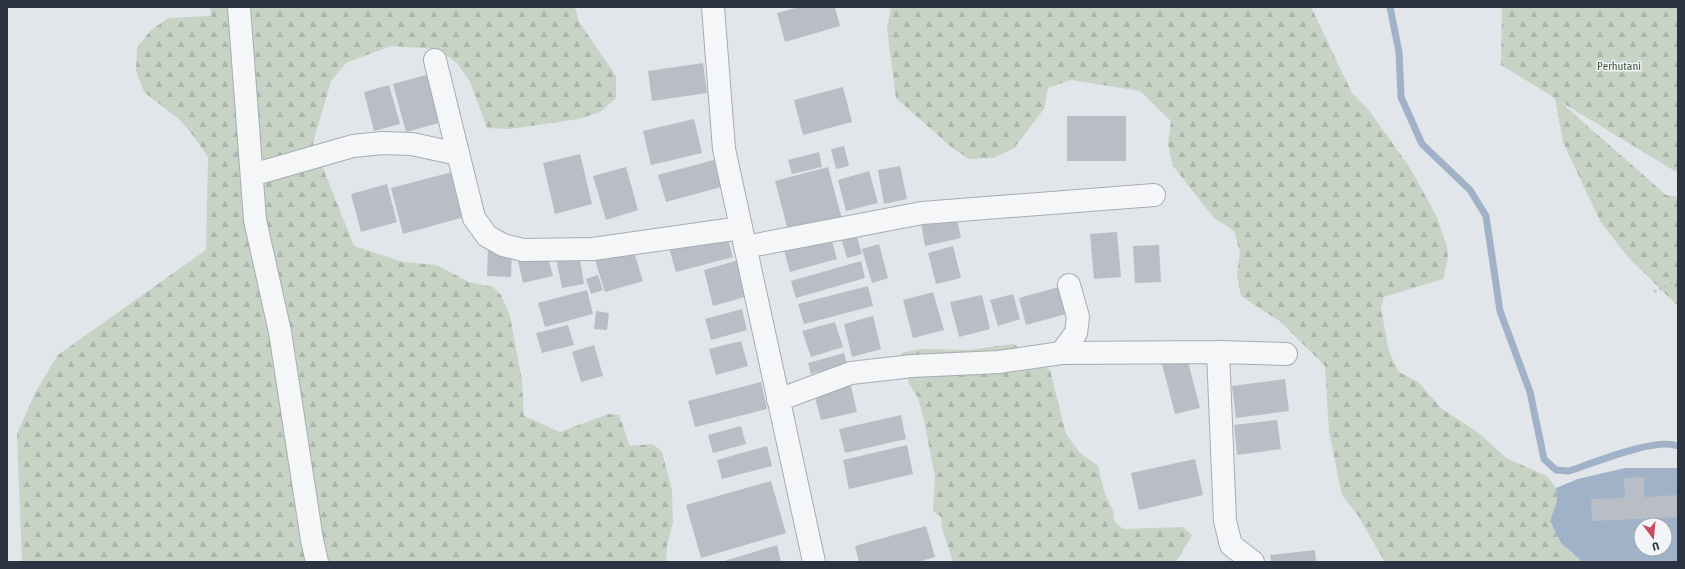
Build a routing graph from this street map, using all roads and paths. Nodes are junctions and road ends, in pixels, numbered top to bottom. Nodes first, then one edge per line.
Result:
1 (240, 7) edge
2 (714, 7) edge
3 (435, 60) dead end
4 (458, 154) junction
5 (252, 175) junction
6 (1154, 195) dead end
7 (743, 238) junction
8 (1678, 280) edge
9 (1069, 285) dead end
10 (1654, 292) dead end
11 (1218, 352) junction
12 (1061, 353) junction
13 (1286, 354) dead end
14 (778, 400) junction
15 (317, 562) edge
16 (814, 562) edge
17 (1253, 562) edge

1 - 5 street
2 - 7 street
3 - 4 street
4 - 5 street
4 - 7 street
5 - 15 street
6 - 7 street
7 - 14 street
8 - 10 path
9 - 12 street
11 - 12 street
11 - 13 street
11 - 17 street
12 - 14 street
14 - 16 street

